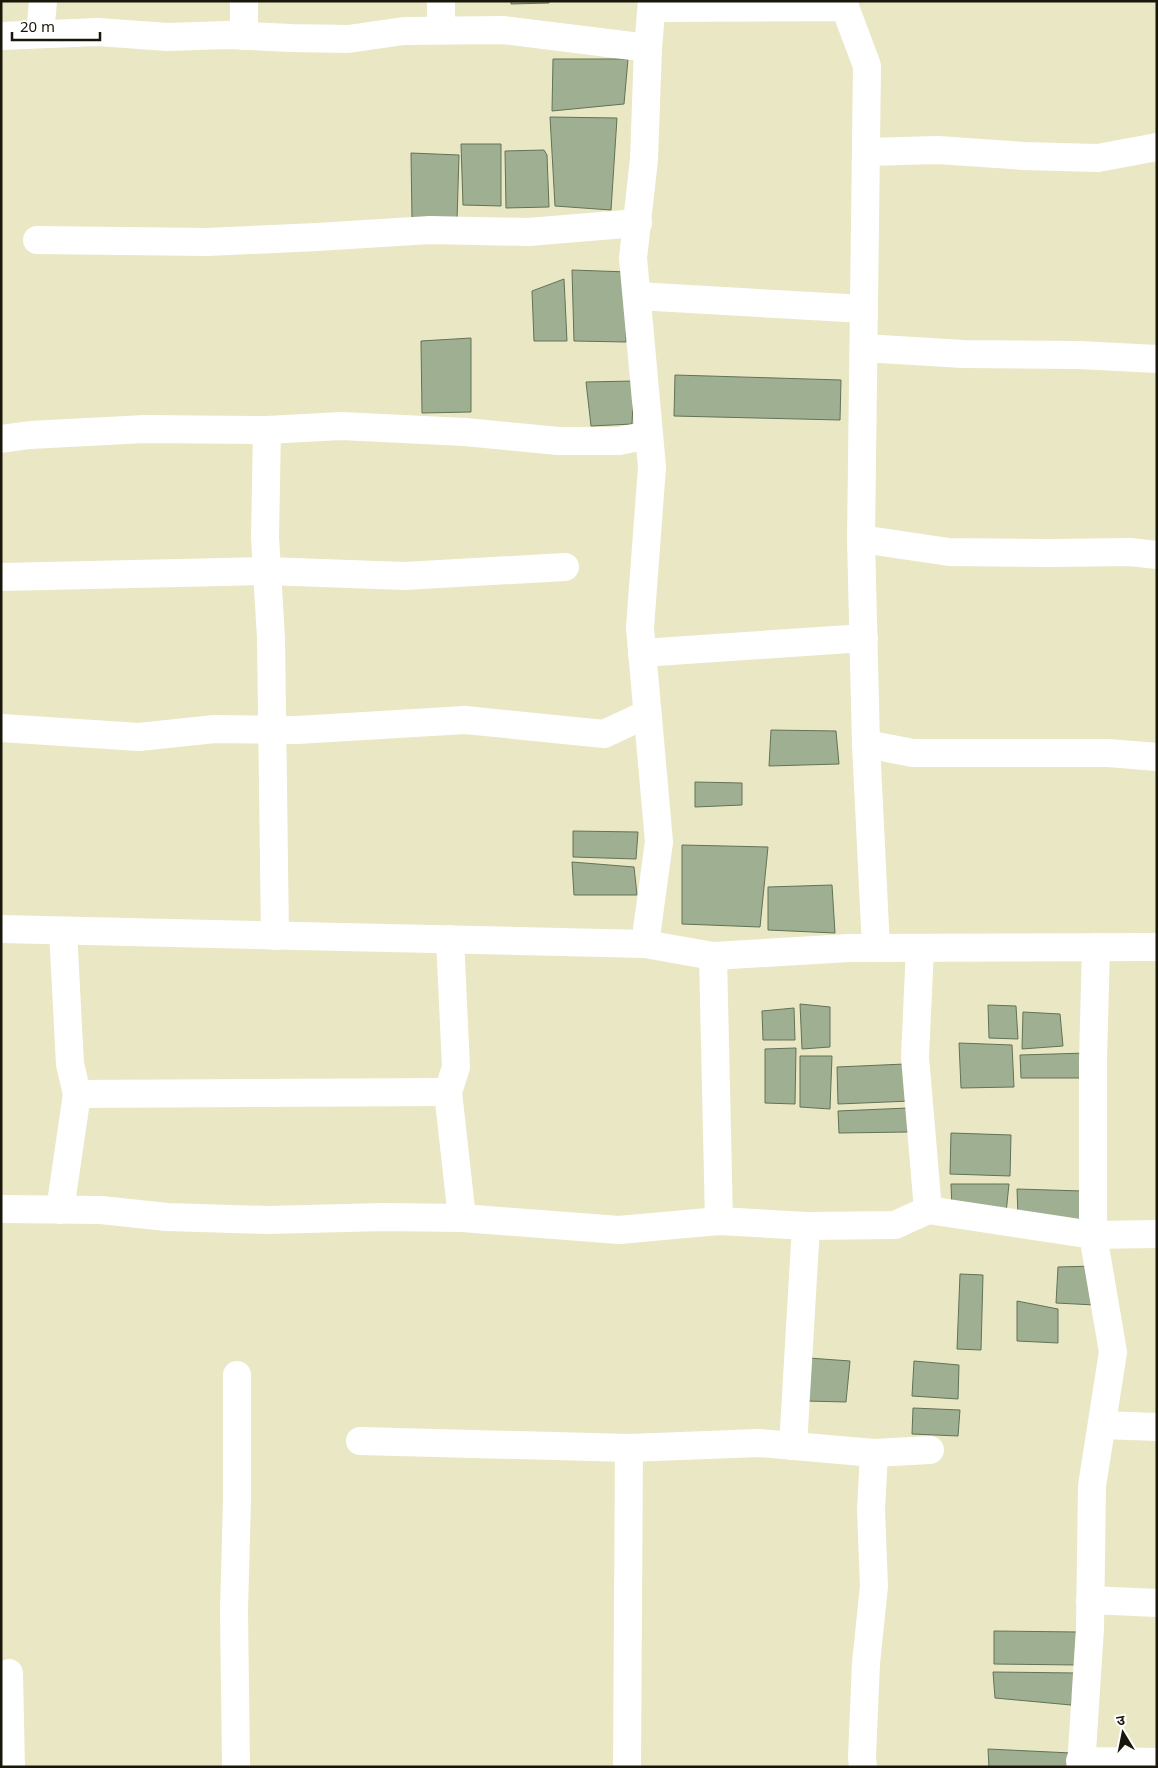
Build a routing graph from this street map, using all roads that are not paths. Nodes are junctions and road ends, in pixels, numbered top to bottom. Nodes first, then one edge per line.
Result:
1 (44, 1) edge
2 (244, 1) edge
3 (441, 1) edge
4 (652, 4) edge
5 (441, 30) junction
6 (40, 34) junction
7 (1, 36) edge
8 (244, 36) junction
9 (648, 48) junction
10 (1157, 147) edge
11 (866, 152) junction
12 (638, 223) junction
13 (37, 240) dead end
14 (637, 296) junction
15 (864, 309) junction
16 (864, 348) junction
17 (1157, 359) edge
18 (267, 430) junction
19 (649, 435) junction
20 (1, 439) edge
21 (862, 539) junction
22 (1157, 554) edge
23 (565, 567) dead end
24 (267, 571) junction
25 (1, 577) edge
26 (864, 638) junction
27 (642, 654) junction
28 (647, 714) junction
29 (1, 728) edge
30 (271, 729) junction
31 (866, 744) junction
32 (1157, 757) edge
33 (1, 929) edge
34 (63, 931) junction
35 (275, 936) junction
36 (450, 939) junction
37 (645, 944) junction
38 (1157, 946) edge
39 (1096, 947) junction
40 (876, 948) junction
41 (920, 948) junction
42 (713, 956) junction
43 (448, 1092) junction
44 (77, 1094) junction
45 (1, 1209) edge
46 (60, 1210) junction
47 (928, 1210) junction
48 (462, 1218) junction
49 (719, 1221) junction
50 (806, 1226) junction
51 (1157, 1234) edge
52 (1093, 1235) junction
53 (237, 1376) dead end
54 (1102, 1425) junction
55 (1157, 1426) edge
56 (360, 1441) dead end
57 (793, 1446) junction
58 (629, 1448) junction
59 (930, 1450) dead end
60 (874, 1453) junction
61 (1090, 1600) junction
62 (1157, 1603) edge
63 (9, 1673) dead end
64 (1157, 1762) edge
65 (1081, 1764) edge
66 (11, 1767) edge
67 (236, 1767) edge
68 (627, 1767) edge
69 (862, 1767) edge

1 - 6 street
2 - 8 street
3 - 5 street
4 - 9 street
4 - 11 street
5 - 8 street
5 - 9 street
6 - 7 street
6 - 8 street
9 - 12 street
10 - 11 street
11 - 15 street
12 - 13 street
12 - 14 street
14 - 15 street
14 - 19 street
15 - 16 street
16 - 17 street
16 - 21 street
18 - 19 street
18 - 20 street
18 - 24 street
19 - 27 street
21 - 22 street
21 - 26 street
23 - 24 street
24 - 25 street
24 - 30 street
26 - 27 street
26 - 31 street
27 - 28 street
28 - 30 street
28 - 37 street
29 - 30 street
30 - 35 street
31 - 32 street
31 - 40 street
33 - 34 street
34 - 35 street
34 - 44 street
35 - 36 street
36 - 37 street
36 - 43 street
37 - 42 street
38 - 39 street
39 - 41 street
39 - 52 street
40 - 41 street
40 - 42 street
41 - 47 street
42 - 49 street
43 - 44 street
43 - 48 street
44 - 46 street
45 - 46 street
46 - 48 street
47 - 50 street
47 - 52 street
48 - 49 street
49 - 50 street
50 - 57 street
51 - 52 street
52 - 54 street
53 - 67 street
54 - 55 street
54 - 61 street
56 - 58 street
57 - 58 street
57 - 60 street
58 - 68 street
59 - 60 street
60 - 69 street
61 - 62 street
61 - 65 street
63 - 66 street
64 - 65 street

